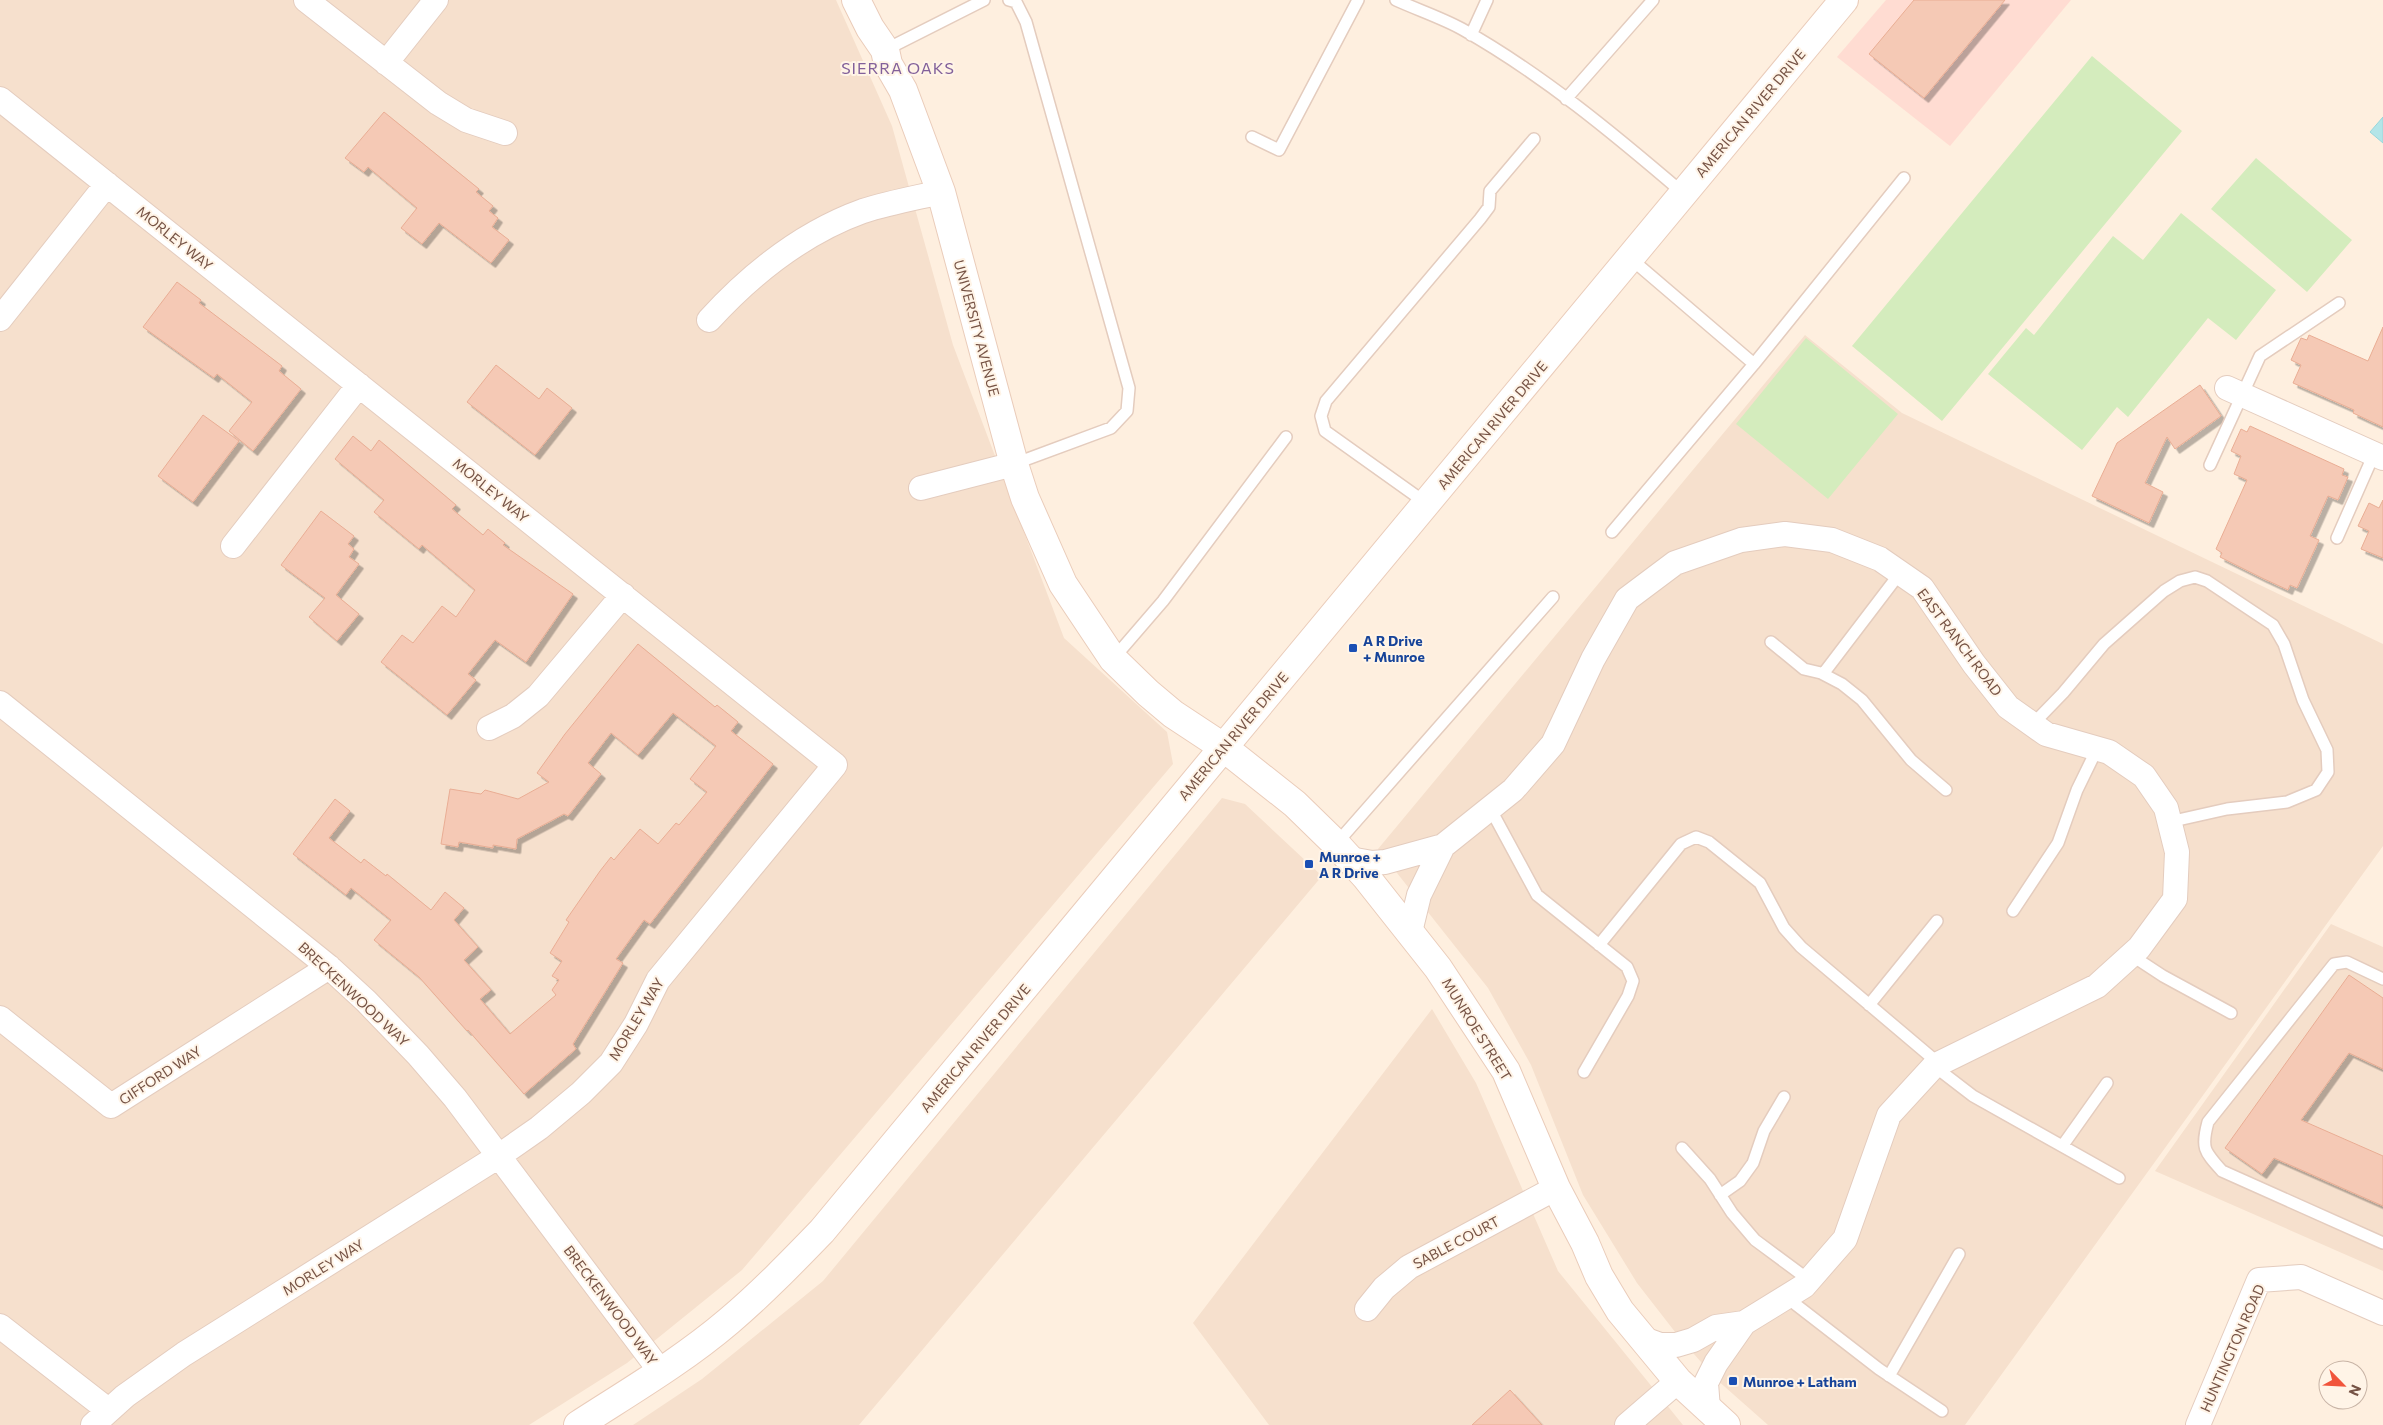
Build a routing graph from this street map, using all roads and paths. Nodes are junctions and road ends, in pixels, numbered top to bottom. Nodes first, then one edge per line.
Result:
1 (306, 0) edge
2 (436, 0) edge
3 (856, 0) edge
4 (984, 0) edge
5 (1009, 0) edge
6 (1358, 0) edge
7 (1396, 0) edge
8 (1487, 0) edge
9 (1653, 0) edge
10 (1844, 0) edge
11 (1471, 35) junction
12 (885, 50) junction
13 (386, 63) junction
14 (0, 99) edge
15 (1566, 99) junction
16 (505, 133) dead end
17 (1252, 137) dead end
18 (1534, 139) dead end
19 (1904, 178) dead end
20 (107, 184) junction
21 (940, 192) junction
22 (1683, 193) junction
23 (1630, 258) junction
24 (2339, 303) dead end
25 (0, 319) edge
26 (709, 320) dead end
27 (1754, 364) junction
28 (359, 385) junction
29 (2235, 391) junction
30 (1286, 437) dead end
31 (2379, 456) edge
32 (1014, 464) junction
33 (2210, 465) dead end
34 (921, 488) dead end
35 (1427, 504) junction
36 (1612, 532) dead end
37 (2337, 538) dead end
38 (233, 546) dead end
39 (1900, 573) junction
40 (623, 595) junction
41 (1553, 597) dead end
42 (1771, 642) dead end
43 (1113, 659) junction
44 (1823, 674) junction
45 (0, 703) edge
46 (2032, 724) junction
47 (489, 728) dead end
48 (1223, 747) junction
49 (2097, 749) junction
50 (1946, 790) dead end
51 (1490, 808) junction
52 (2169, 822) junction
53 (1443, 846) junction
54 (1343, 852) junction
55 (2013, 911) dead end
56 (1937, 921) dead end
57 (1410, 932) junction
58 (1599, 945) junction
59 (2131, 955) junction
60 (329, 967) junction
61 (2383, 979) edge
62 (1869, 1005) junction
63 (2231, 1013) dead end
64 (0, 1018) edge
65 (1936, 1064) junction
66 (1584, 1072) dead end
67 (2108, 1083) dead end
68 (1784, 1097) dead end
69 (2063, 1145) junction
70 (1682, 1148) dead end
71 (499, 1156) junction
72 (2119, 1178) dead end
73 (1556, 1188) junction
74 (1720, 1195) junction
75 (2383, 1243) edge
76 (1959, 1254) dead end
77 (1809, 1280) junction
78 (1786, 1297) junction
79 (1367, 1309) dead end
80 (2383, 1313) edge
81 (1744, 1323) junction
82 (0, 1326) edge
83 (1641, 1338) junction
84 (661, 1372) junction
85 (1889, 1376) junction
86 (1678, 1381) junction
87 (1942, 1411) dead end
88 (1717, 1417) edge
89 (101, 1418) edge
90 (578, 1425) edge
91 (1627, 1425) edge
92 (2198, 1425) edge

1 - 13 street
2 - 13 street
3 - 12 street, UNIVERSITY AVENUE
4 - 12 lane
5 - 32 lane
6 - 17 lane
7 - 11 lane
8 - 11 lane
9 - 15 lane
10 - 22 street, AMERICAN RIVER DRIVE
11 - 15 lane
12 - 21 street, UNIVERSITY AVENUE
13 - 16 street
14 - 20 street, MORLEY WAY
15 - 22 lane
18 - 35 lane
19 - 27 lane
20 - 25 street
20 - 28 street, MORLEY WAY
21 - 26 street
21 - 32 street, UNIVERSITY AVENUE
22 - 23 street, AMERICAN RIVER DRIVE
23 - 27 lane
23 - 35 street, AMERICAN RIVER DRIVE
24 - 29 lane
27 - 36 lane
28 - 38 street
28 - 40 street, MORLEY WAY
29 - 31 street
29 - 33 lane
30 - 43 lane
31 - 37 lane
32 - 34 street
32 - 43 street, UNIVERSITY AVENUE
35 - 48 street, AMERICAN RIVER DRIVE
39 - 44 lane
39 - 46 street, EAST RANCH ROAD
39 - 51 street, EAST RANCH ROAD
40 - 47 street
40 - 71 street, MORLEY WAY
41 - 54 lane
42 - 44 lane
43 - 48 street, UNIVERSITY AVENUE
44 - 50 lane
45 - 60 street, BRECKENWOOD WAY
46 - 49 street, EAST RANCH ROAD
46 - 52 lane
48 - 54 street, MUNROE STREET
48 - 84 street, AMERICAN RIVER DRIVE
49 - 52 street, EAST RANCH ROAD
49 - 55 lane
51 - 53 street, EAST RANCH ROAD
51 - 58 lane
52 - 59 street, EAST RANCH ROAD
53 - 54 street, EAST RANCH ROAD
53 - 57 street, EAST RANCH ROAD
54 - 57 street, MUNROE STREET
56 - 62 lane
57 - 73 street, MUNROE STREET
58 - 62 lane
58 - 66 lane
59 - 63 lane
59 - 65 street, EAST RANCH ROAD
60 - 64 street, GIFFORD WAY
60 - 71 street, BRECKENWOOD WAY
61 - 75 lane
62 - 65 lane
65 - 69 lane
65 - 77 street, EAST RANCH ROAD
67 - 69 lane
68 - 74 lane
69 - 72 lane
70 - 74 lane
71 - 84 street, BRECKENWOOD WAY
71 - 89 street, MORLEY WAY
73 - 79 street, SABLE COURT
73 - 83 street, MUNROE STREET
74 - 77 lane
76 - 85 lane
77 - 78 street, EAST RANCH ROAD
78 - 81 street, EAST RANCH ROAD
78 - 85 lane
80 - 92 street, HUNTINGTON ROAD
81 - 83 street
81 - 88 street, EAST RANCH ROAD
82 - 89 street
83 - 86 street, MUNROE STREET
84 - 90 street, AMERICAN RIVER DRIVE
85 - 87 lane
86 - 88 street, MUNROE STREET
86 - 91 street

